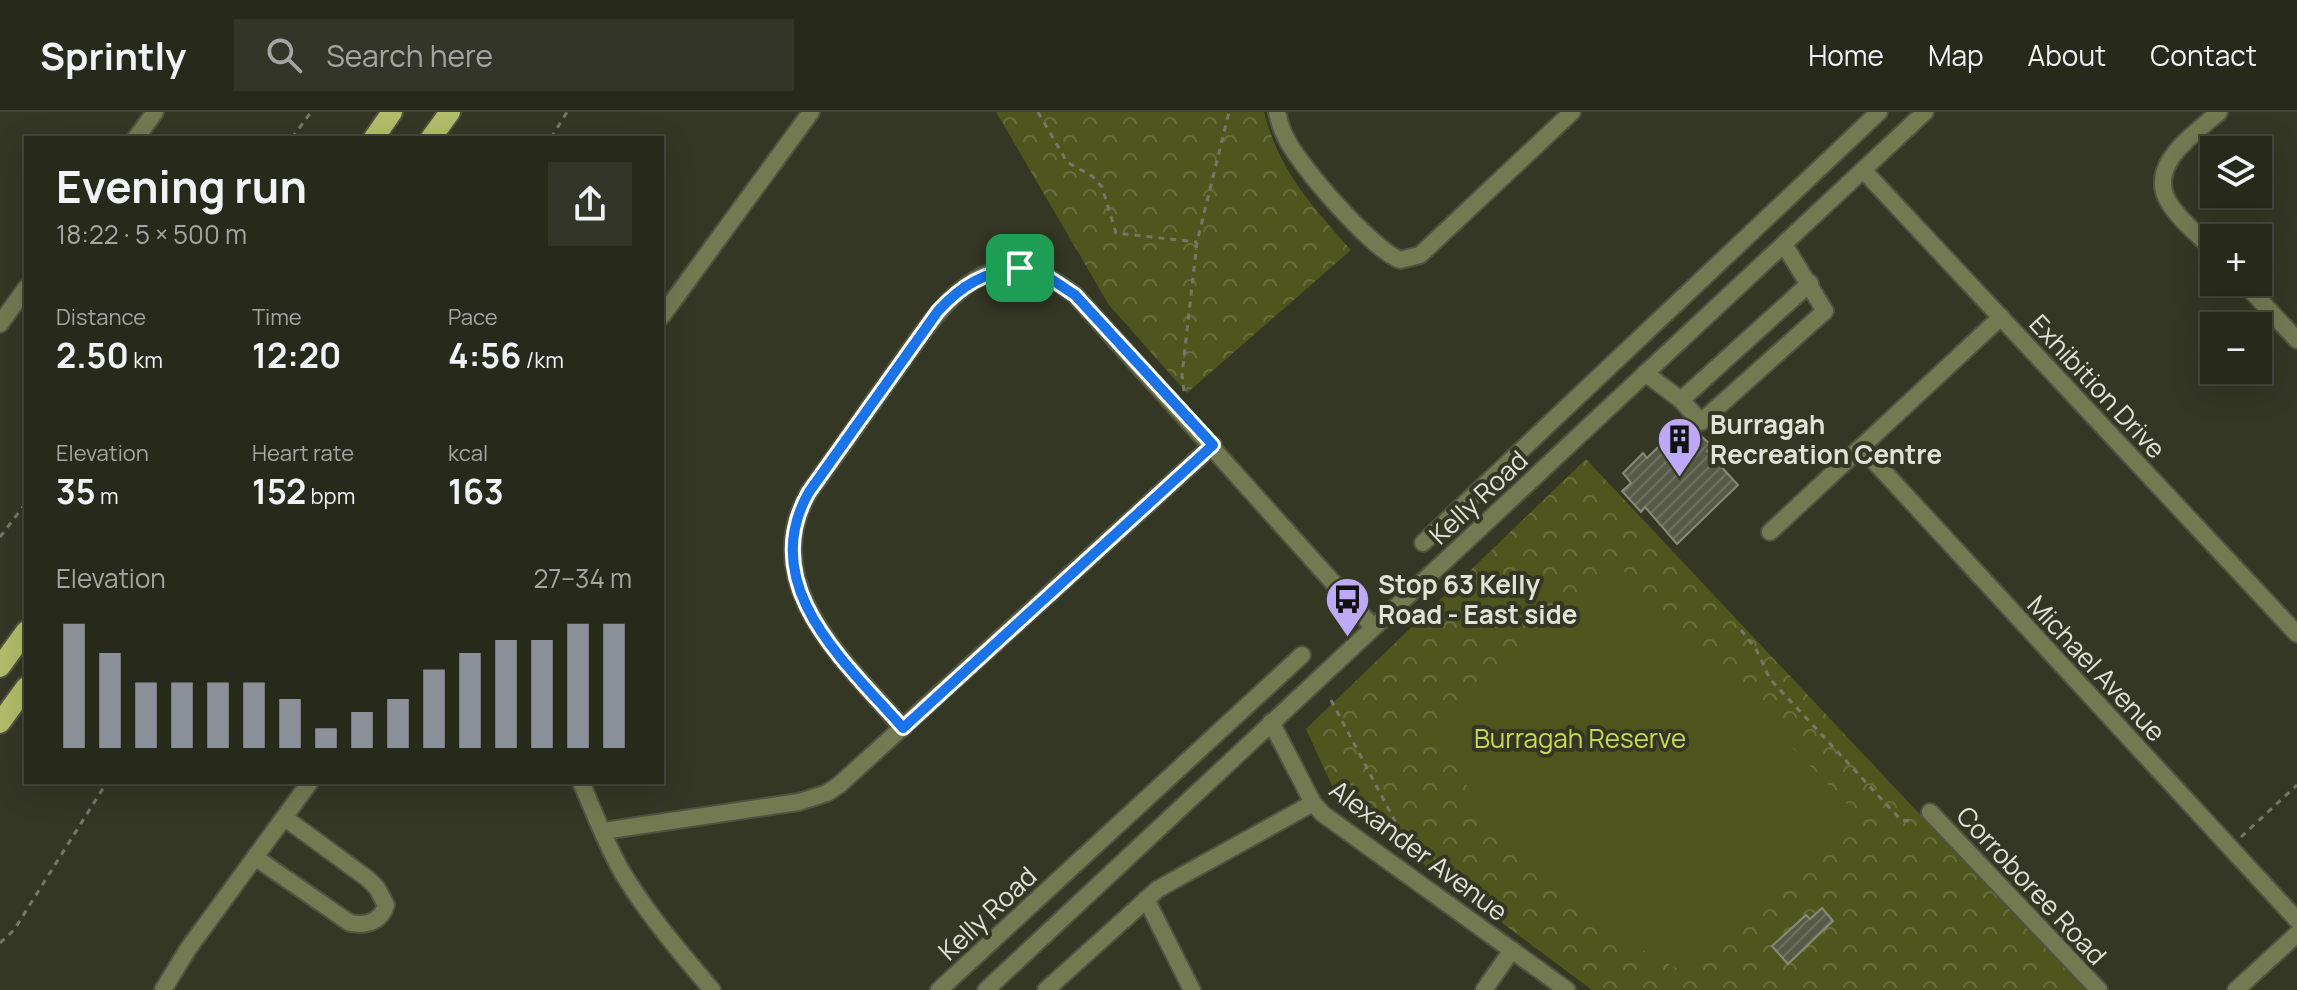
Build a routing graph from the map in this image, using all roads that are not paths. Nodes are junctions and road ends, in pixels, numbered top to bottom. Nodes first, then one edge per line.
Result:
1 (155, 112) edge
2 (392, 112) edge
3 (450, 112) edge
4 (811, 112) edge
5 (1277, 112) edge
6 (1572, 112) edge
7 (1879, 112) edge
8 (1925, 112) edge
9 (2219, 112) edge
10 (137, 136) edge
11 (375, 136) edge
12 (432, 136) edge
13 (1864, 171) junction
14 (2200, 236) edge
15 (1785, 246) junction
16 (1810, 283) junction
17 (24, 291) edge
18 (2256, 296) edge
19 (1670, 308) junction
20 (664, 313) edge
21 (2001, 317) junction
22 (0, 322) edge
23 (1691, 331) junction
24 (2297, 340) edge
25 (1645, 373) junction
26 (1681, 400) junction
27 (1213, 445) junction
28 (1862, 448) junction
29 (1770, 532) dead end
30 (1423, 543) dead end
31 (1373, 627) junction
32 (24, 634) edge
33 (2297, 634) edge
34 (1302, 655) dead end
35 (0, 667) edge
36 (24, 690) edge
37 (1271, 722) junction
38 (0, 723) edge
39 (903, 728) junction
40 (309, 784) edge
41 (582, 784) edge
42 (1313, 803) junction
43 (1930, 812) dead end
44 (285, 818) junction
45 (603, 831) junction
46 (1102, 839) junction
47 (256, 858) junction
48 (1122, 863) junction
49 (1146, 899) junction
50 (2297, 920) edge
51 (2297, 934) edge
52 (1512, 950) junction
53 (163, 990) edge
54 (711, 990) edge
55 (939, 990) edge
56 (986, 990) edge
57 (1046, 990) edge
58 (1192, 990) edge
59 (1484, 990) edge
60 (1567, 990) edge
61 (2099, 990) edge
62 (2236, 990) edge

1 - 10 street
2 - 11 main road
3 - 12 main road
4 - 20 street
5 - 6 street
7 - 19 street, Kelly Road
8 - 13 street, Kelly Road
9 - 14 street
13 - 15 street, Kelly Road
13 - 21 street, Exhibition Drive
15 - 16 street
15 - 23 street, Kelly Road
16 - 26 street
16 - 26 street
17 - 22 street
18 - 24 street
19 - 23 street
19 - 30 street, Kelly Road
21 - 28 street
21 - 33 street, Exhibition Drive
23 - 25 street, Kelly Road
25 - 26 street
25 - 31 street, Kelly Road
27 - 31 street
27 - 39 street
27 - 39 street
28 - 29 street
28 - 50 street, Michael Avenue
31 - 37 street, Kelly Road
32 - 35 main road
34 - 46 street, Kelly Road
36 - 38 main road
37 - 42 street, Alexander Avenue
37 - 48 street, Kelly Road
39 - 45 street
40 - 44 street
41 - 45 street
42 - 49 street
42 - 52 street, Alexander Avenue
43 - 61 street, Corroboree Road
44 - 47 street
44 - 47 street
45 - 54 street
46 - 48 street
46 - 55 street, Kelly Road
47 - 53 street
48 - 56 street, Kelly Road
49 - 57 street
49 - 58 street
51 - 62 street
52 - 59 street
52 - 60 street, Alexander Avenue

